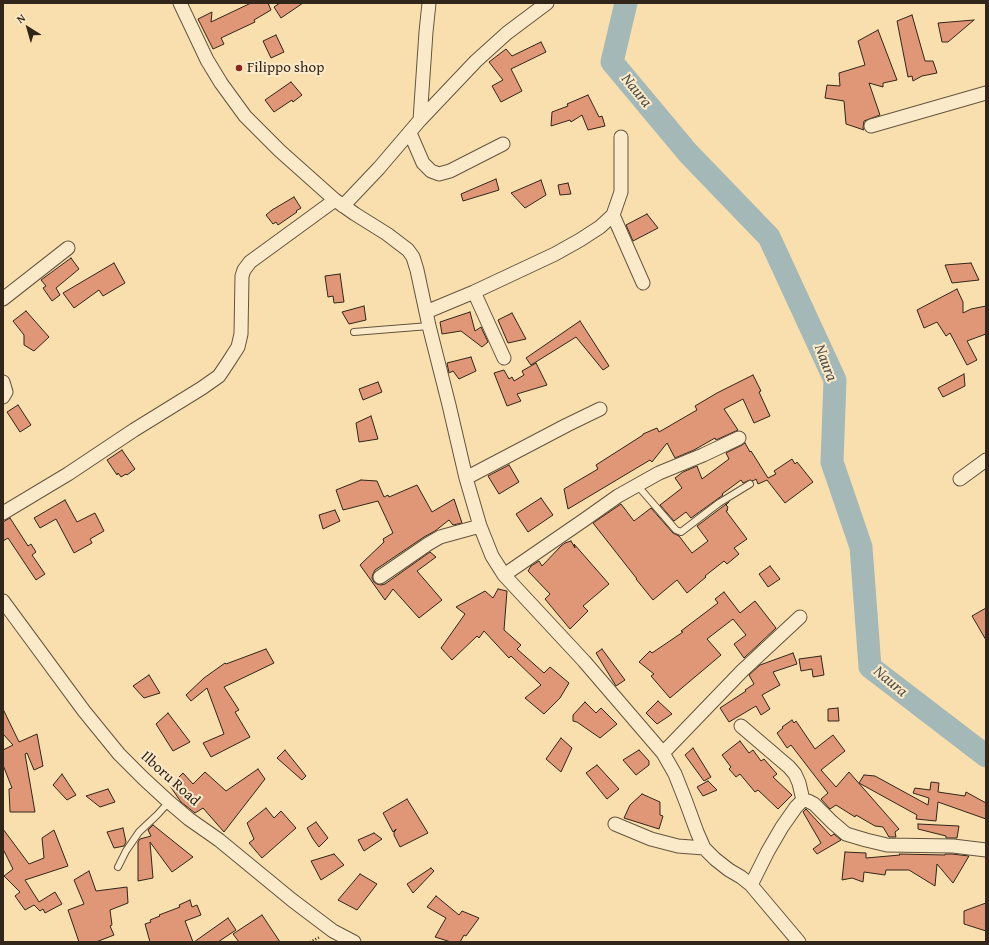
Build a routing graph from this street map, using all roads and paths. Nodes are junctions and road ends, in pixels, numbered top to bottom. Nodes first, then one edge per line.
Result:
1 (180, 3) edge
2 (429, 3) edge
3 (547, 3) edge
4 (986, 94) edge
5 (420, 120) junction
6 (871, 126) dead end
7 (410, 133) junction
8 (620, 137) dead end
9 (503, 144) dead end
10 (339, 203) junction
11 (613, 215) junction
12 (68, 248) dead end
13 (643, 283) dead end
14 (474, 292) junction
15 (3, 299) edge
16 (426, 312) junction
17 (429, 326) junction
18 (354, 332) dead end
19 (504, 358) dead end
20 (3, 382) edge
21 (3, 397) edge
22 (600, 409) dead end
23 (739, 438) dead end
24 (986, 460) edge
25 (466, 478) junction
26 (960, 479) dead end
27 (750, 484) dead end
28 (638, 485) junction
29 (3, 513) edge
30 (480, 526) junction
31 (504, 574) junction
32 (380, 577) dead end
33 (3, 601) edge
34 (800, 617) dead end
35 (741, 726) dead end
36 (663, 753) junction
37 (803, 800) junction
38 (169, 802) junction
39 (615, 824) dead end
40 (704, 848) junction
41 (986, 850) edge
42 (118, 867) dead end
43 (751, 885) junction
44 (350, 941) edge
45 (799, 942) edge

1 - 10 street
2 - 5 street
3 - 5 street
4 - 6 street
5 - 7 street
7 - 9 street
7 - 10 street
8 - 11 street
10 - 16 street
10 - 29 street
11 - 13 street
11 - 14 street
12 - 15 street
14 - 16 street
14 - 19 street
16 - 17 street
17 - 18 lane
17 - 25 street
20 - 21 street
22 - 25 street
23 - 28 street
24 - 26 street
25 - 30 street
27 - 28 lane
28 - 31 street
30 - 31 street
30 - 32 street
31 - 36 street
33 - 38 street, Ilboru Road
34 - 36 street
35 - 37 street
36 - 40 street
37 - 41 street
37 - 43 street
38 - 42 lane
38 - 44 street, Ilboru Road
39 - 40 street
40 - 43 street
43 - 45 street

